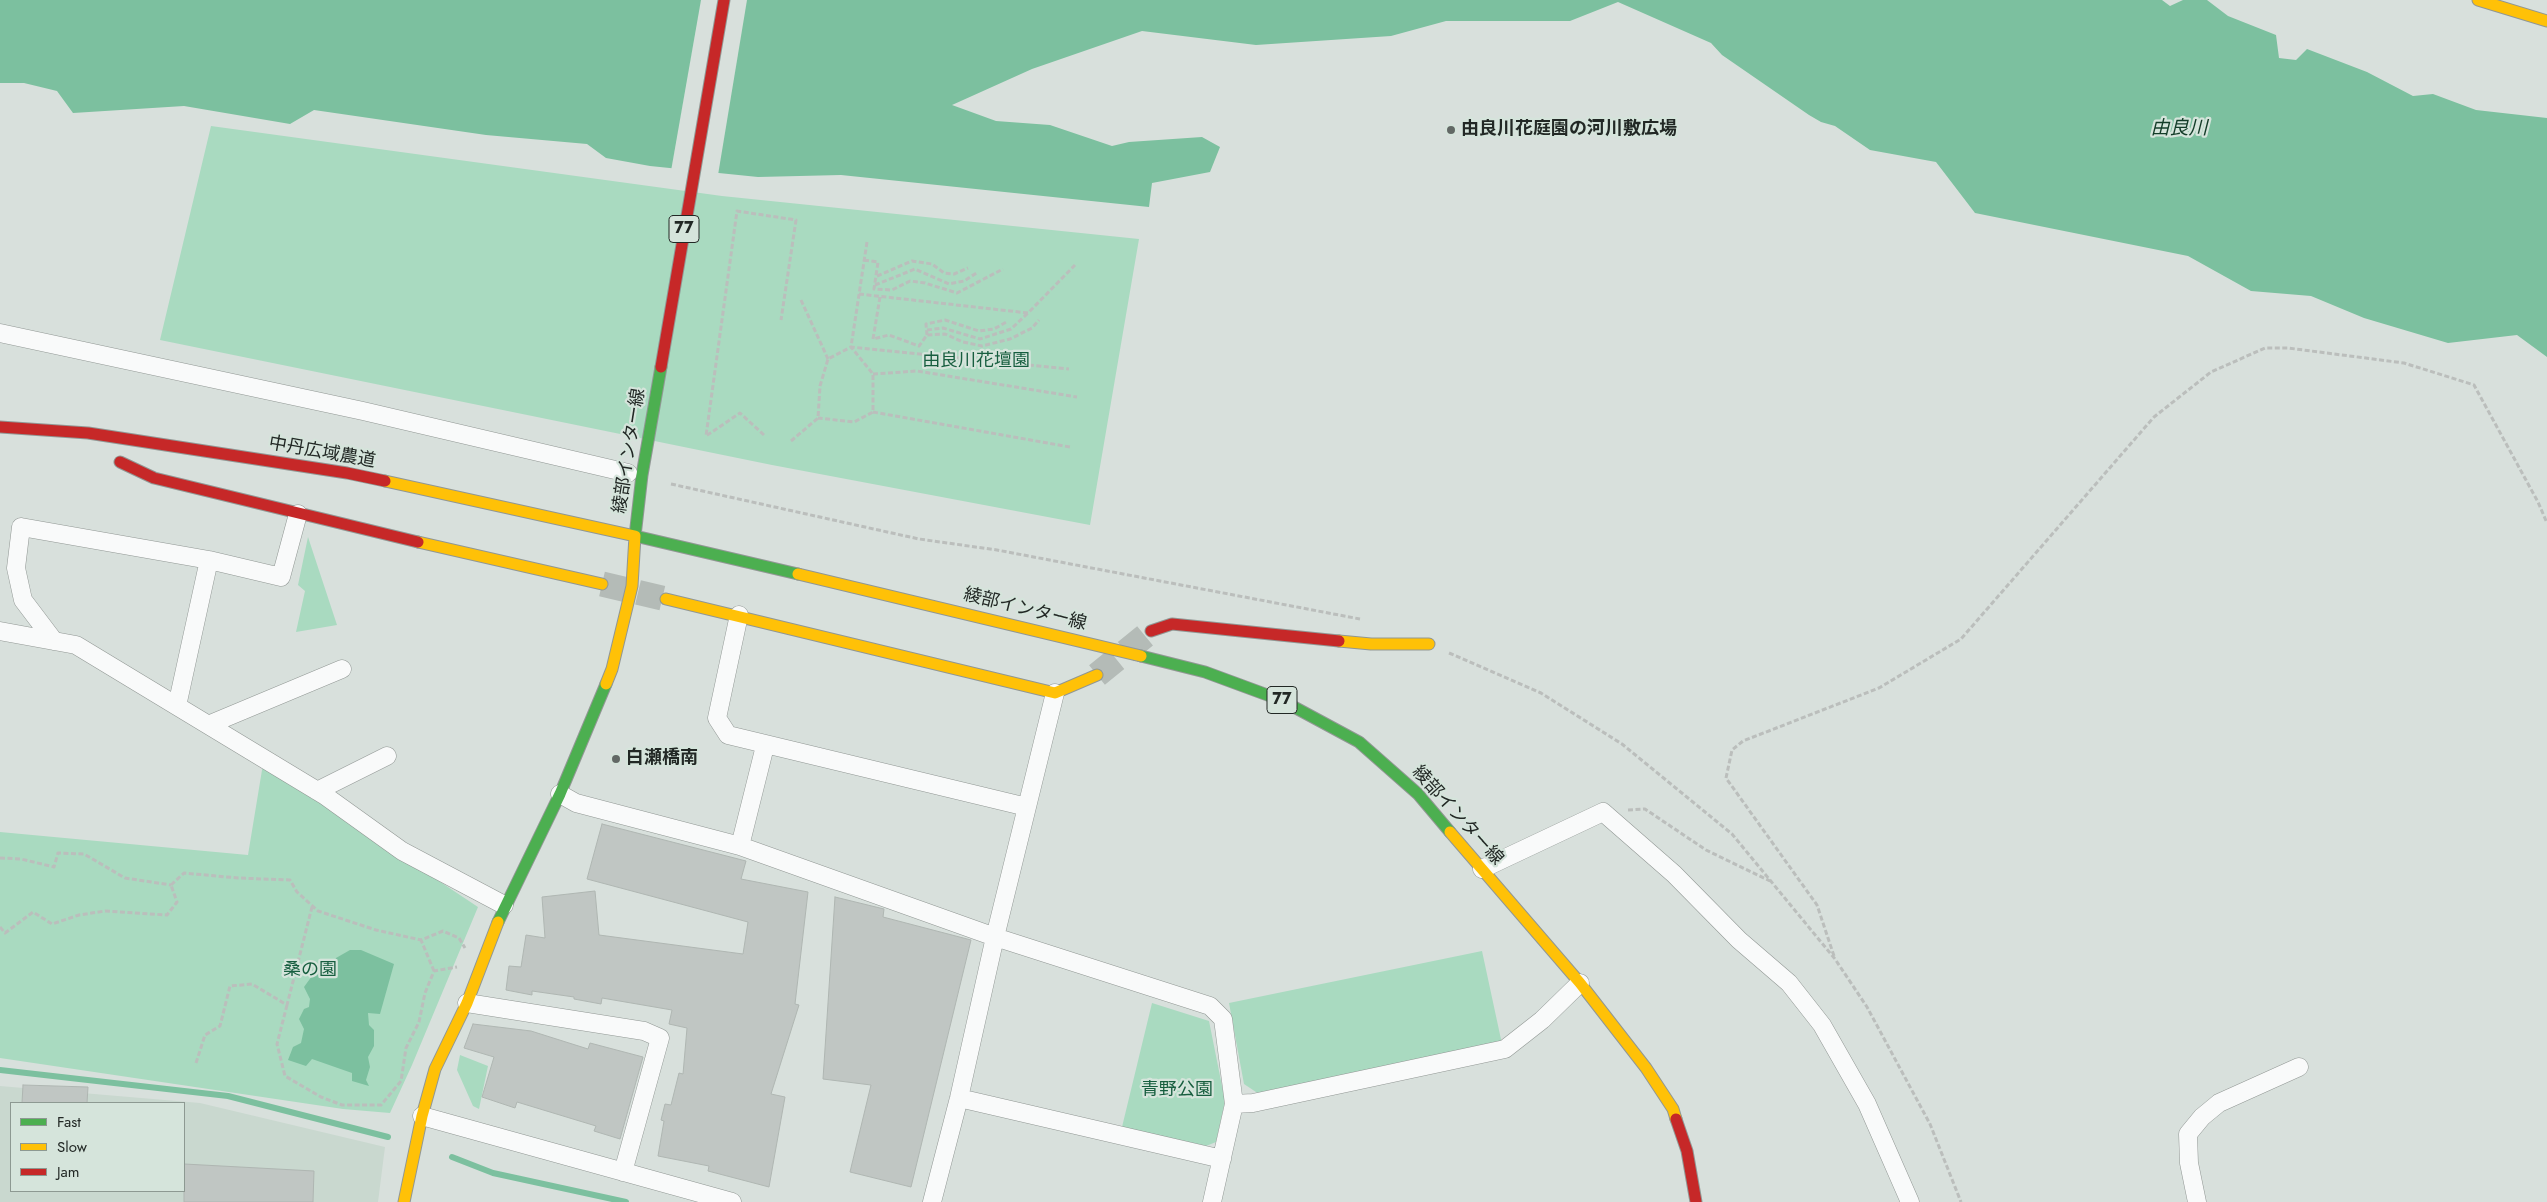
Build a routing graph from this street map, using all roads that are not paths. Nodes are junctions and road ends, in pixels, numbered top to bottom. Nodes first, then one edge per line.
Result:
1 (724, 0) edge
2 (2478, 0) edge
3 (2547, 21) edge
4 (0, 334) edge
5 (0, 427) edge
6 (120, 462) dead end
7 (628, 473) dead end
8 (298, 514) junction
9 (635, 536) junction
10 (209, 560) junction
11 (602, 584) tunnel mouth
12 (666, 599) tunnel mouth
13 (739, 615) junction
14 (0, 631) edge
15 (1151, 631) tunnel mouth
16 (54, 641) junction
17 (1428, 644) road end
18 (342, 669) dead end
19 (1097, 675) tunnel mouth
20 (1055, 693) junction
21 (177, 706) junction
22 (208, 726) junction
23 (765, 746) junction
24 (387, 756) dead end
25 (317, 791) junction
26 (560, 794) junction
27 (1027, 807) junction
28 (740, 846) junction
29 (1482, 869) junction
30 (504, 905) junction
31 (995, 937) junction
32 (1580, 983) junction
33 (467, 1002) junction
34 (2299, 1067) dead end
35 (960, 1098) junction
36 (1234, 1104) junction
37 (422, 1116) junction
38 (1222, 1159) junction
39 (623, 1172) junction
40 (404, 1202) edge
41 (732, 1202) edge
42 (932, 1202) edge
43 (1212, 1202) edge
44 (1696, 1202) edge
45 (1910, 1202) edge
46 (2197, 1202) edge

1 - 9 street, 綾部インター線 / 77
2 - 3 street
4 - 7 street
5 - 9 street, 中丹広域農道
6 - 8 street
8 - 10 street
8 - 11 street
9 - 26 street
9 - 29 street, 綾部インター線 / 77
10 - 16 street
10 - 21 street
12 - 13 street
13 - 20 street
13 - 23 street
14 - 16 street
15 - 17 street
16 - 21 street
18 - 22 street
19 - 20 street
20 - 27 street
21 - 22 street
22 - 25 street
23 - 27 street
23 - 28 street
24 - 25 street
25 - 30 street
26 - 28 street
26 - 30 street
27 - 31 street
28 - 31 street
29 - 32 street, 綾部インター線 / 77
29 - 45 street
30 - 33 street
31 - 35 street
31 - 36 street
32 - 36 street
32 - 44 street, 綾部インター線 / 77
33 - 37 street
33 - 39 street
34 - 46 street
35 - 38 street
35 - 42 street
36 - 38 street
37 - 39 street
37 - 40 street
38 - 43 street
39 - 41 street

